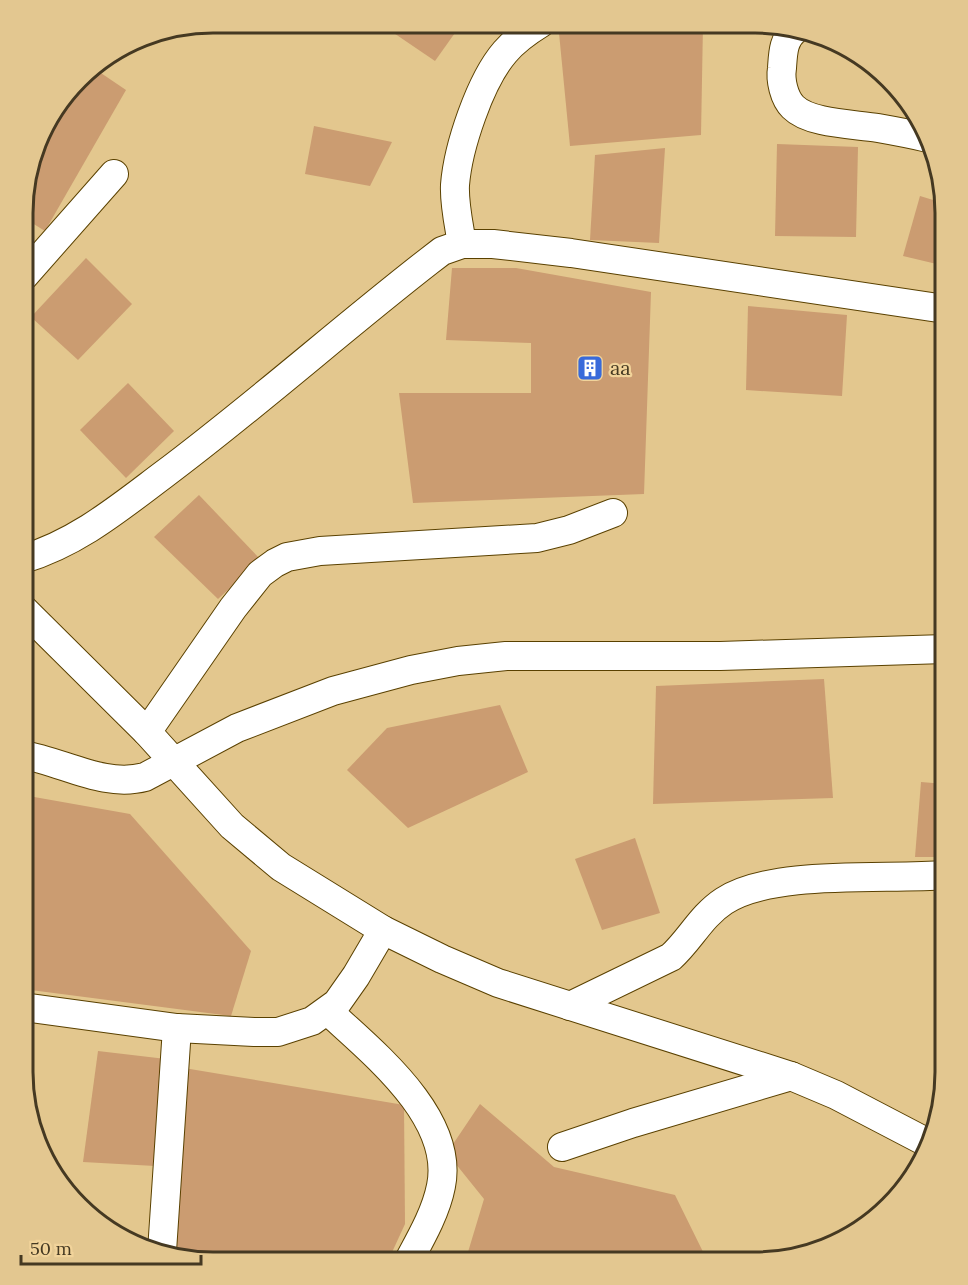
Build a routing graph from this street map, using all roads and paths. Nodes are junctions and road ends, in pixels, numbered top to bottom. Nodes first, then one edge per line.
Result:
1 (527, 33) edge
2 (788, 37) edge
3 (917, 135) edge
4 (114, 174) dead end
5 (462, 244) junction
6 (33, 266) edge
7 (935, 308) edge
8 (613, 513) dead end
9 (33, 555) edge
10 (33, 619) edge
11 (935, 650) edge
12 (147, 732) junction
13 (33, 758) edge
14 (174, 761) junction
15 (935, 875) edge
16 (383, 930) junction
17 (570, 1006) junction
18 (33, 1008) edge
19 (328, 1011) junction
20 (177, 1028) junction
21 (791, 1076) junction
22 (921, 1139) edge
23 (562, 1147) dead end
24 (162, 1244) edge
25 (413, 1252) edge

1 - 5 street
2 - 3 street
4 - 6 street
5 - 7 street
5 - 9 street
8 - 12 street
10 - 12 street
11 - 14 street
12 - 14 street
13 - 14 street
14 - 16 street
15 - 17 street
16 - 17 street
16 - 19 street
17 - 21 street
18 - 20 street
19 - 20 street
19 - 25 street
20 - 24 street
21 - 22 street
21 - 23 street

